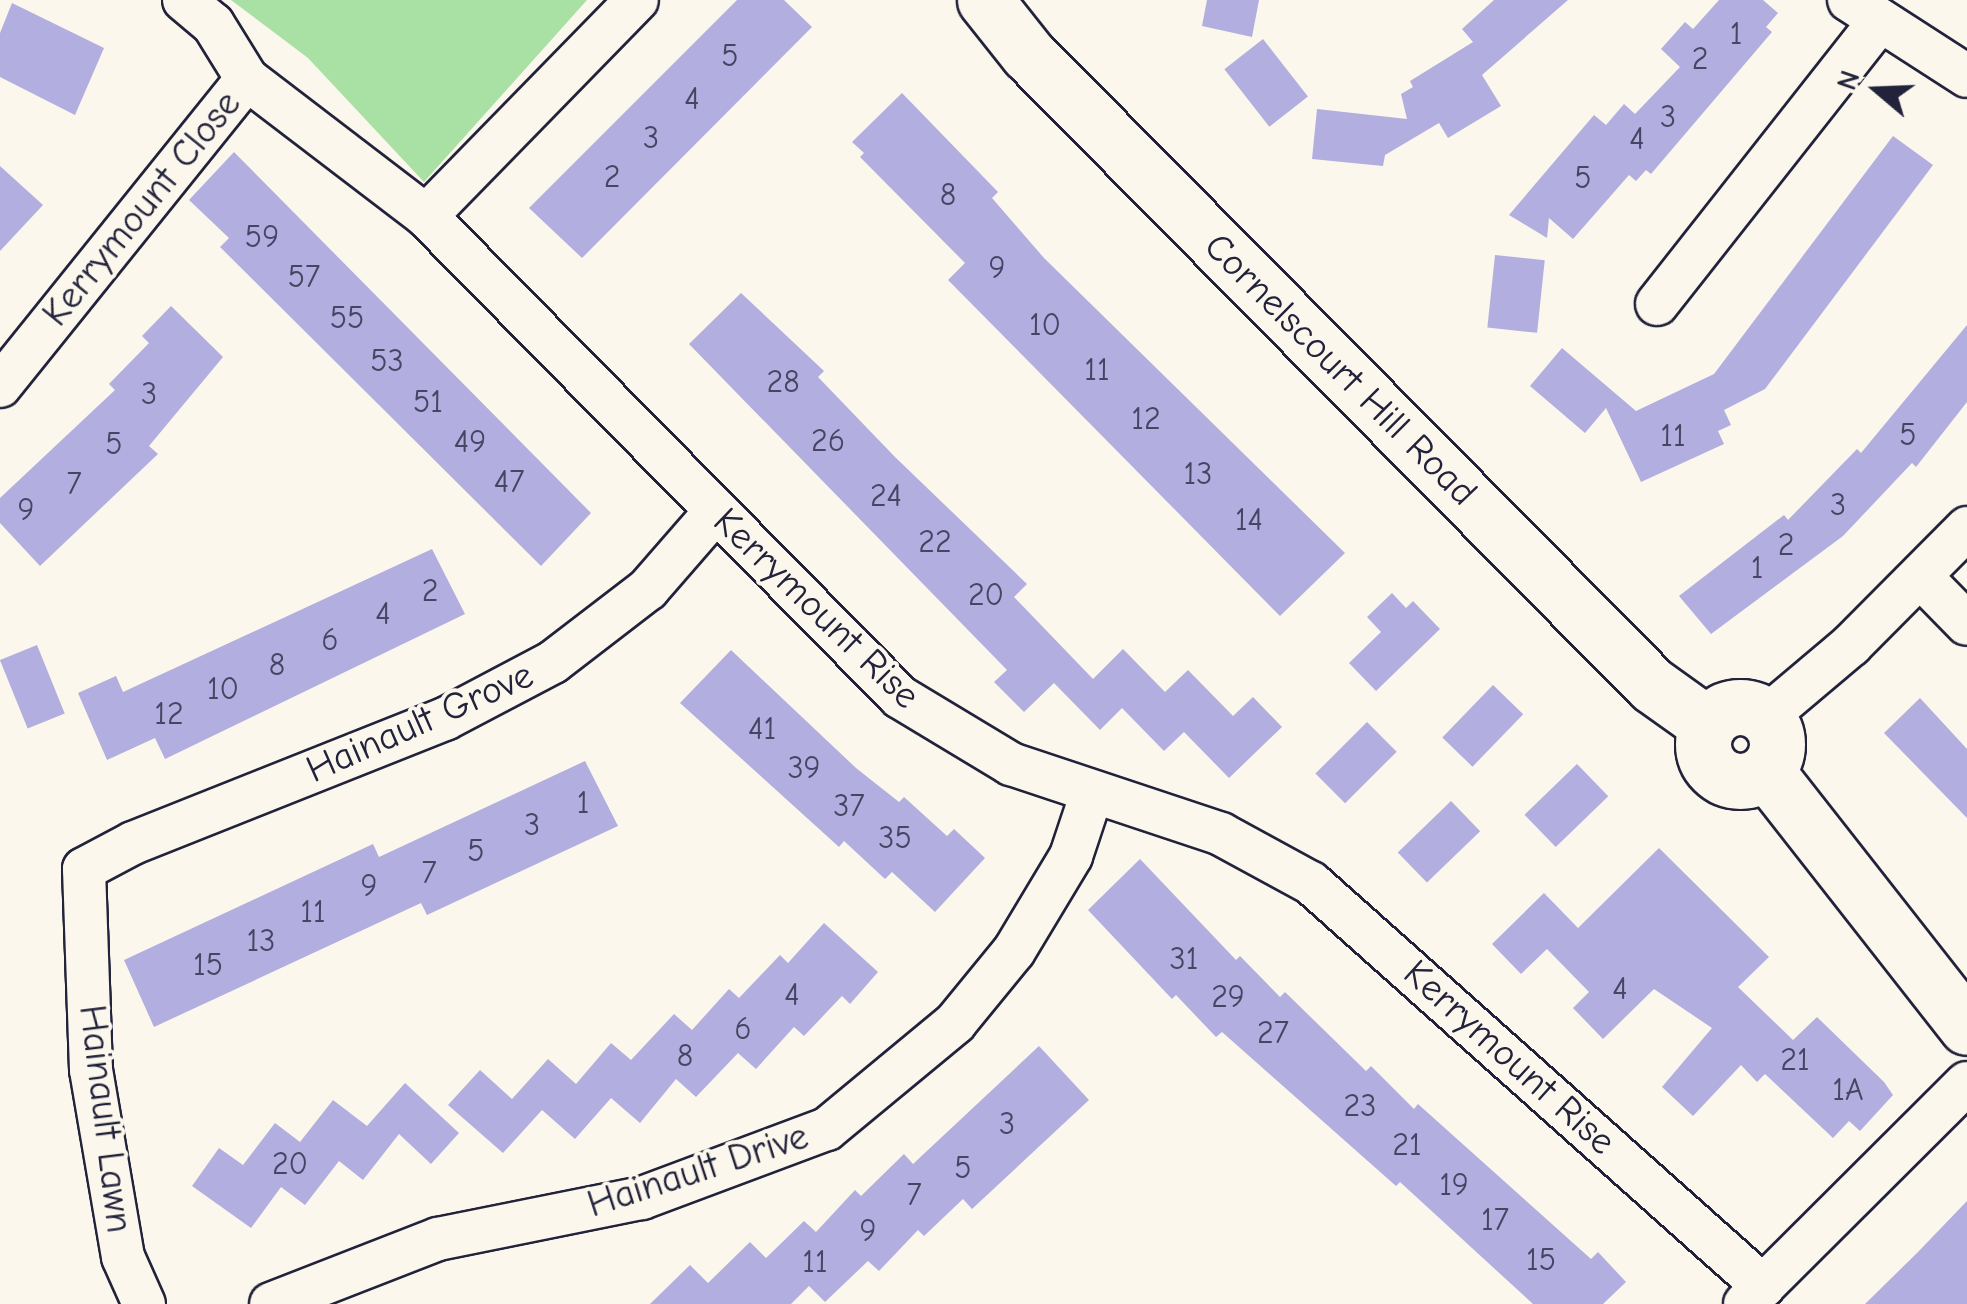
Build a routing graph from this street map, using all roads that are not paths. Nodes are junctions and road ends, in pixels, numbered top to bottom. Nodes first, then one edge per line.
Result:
1 (184, 0) edge
2 (637, 0) edge
3 (985, 0) edge
4 (1863, 12) edge
5 (1967, 76) edge
6 (247, 79) junction
7 (426, 216) junction
8 (1657, 304) dead end
9 (0, 386) edge
10 (714, 513) junction
11 (1967, 528) edge
12 (1922, 578) junction
13 (1967, 624) edge
14 (1766, 716) junction
15 (1708, 725) junction
16 (1766, 771) junction
17 (1091, 796) junction
18 (84, 869) joint
19 (1967, 1027) edge
20 (1967, 1084) edge
21 (1754, 1295) edge
22 (144, 1304) edge
23 (271, 1304) edge

1 - 6 street, Kerrymount Rise
2 - 7 street
3 - 15 main road, Cornelscourt Hill Road
4 - 5 street
4 - 8 street
6 - 7 street, Kerrymount Rise
6 - 9 street, Kerrymount Close
7 - 10 street, Kerrymount Rise
10 - 17 street, Kerrymount Rise
10 - 18 street, Hainault Grove
11 - 12 street
12 - 13 street
12 - 14 street
14 - 15 main road
14 - 16 main road
15 - 16 main road
16 - 19 main road
17 - 21 street, Kerrymount Rise
17 - 23 street, Hainault Drive
18 - 22 street, Hainault Lawn
20 - 21 street, Kerrymount Rise

